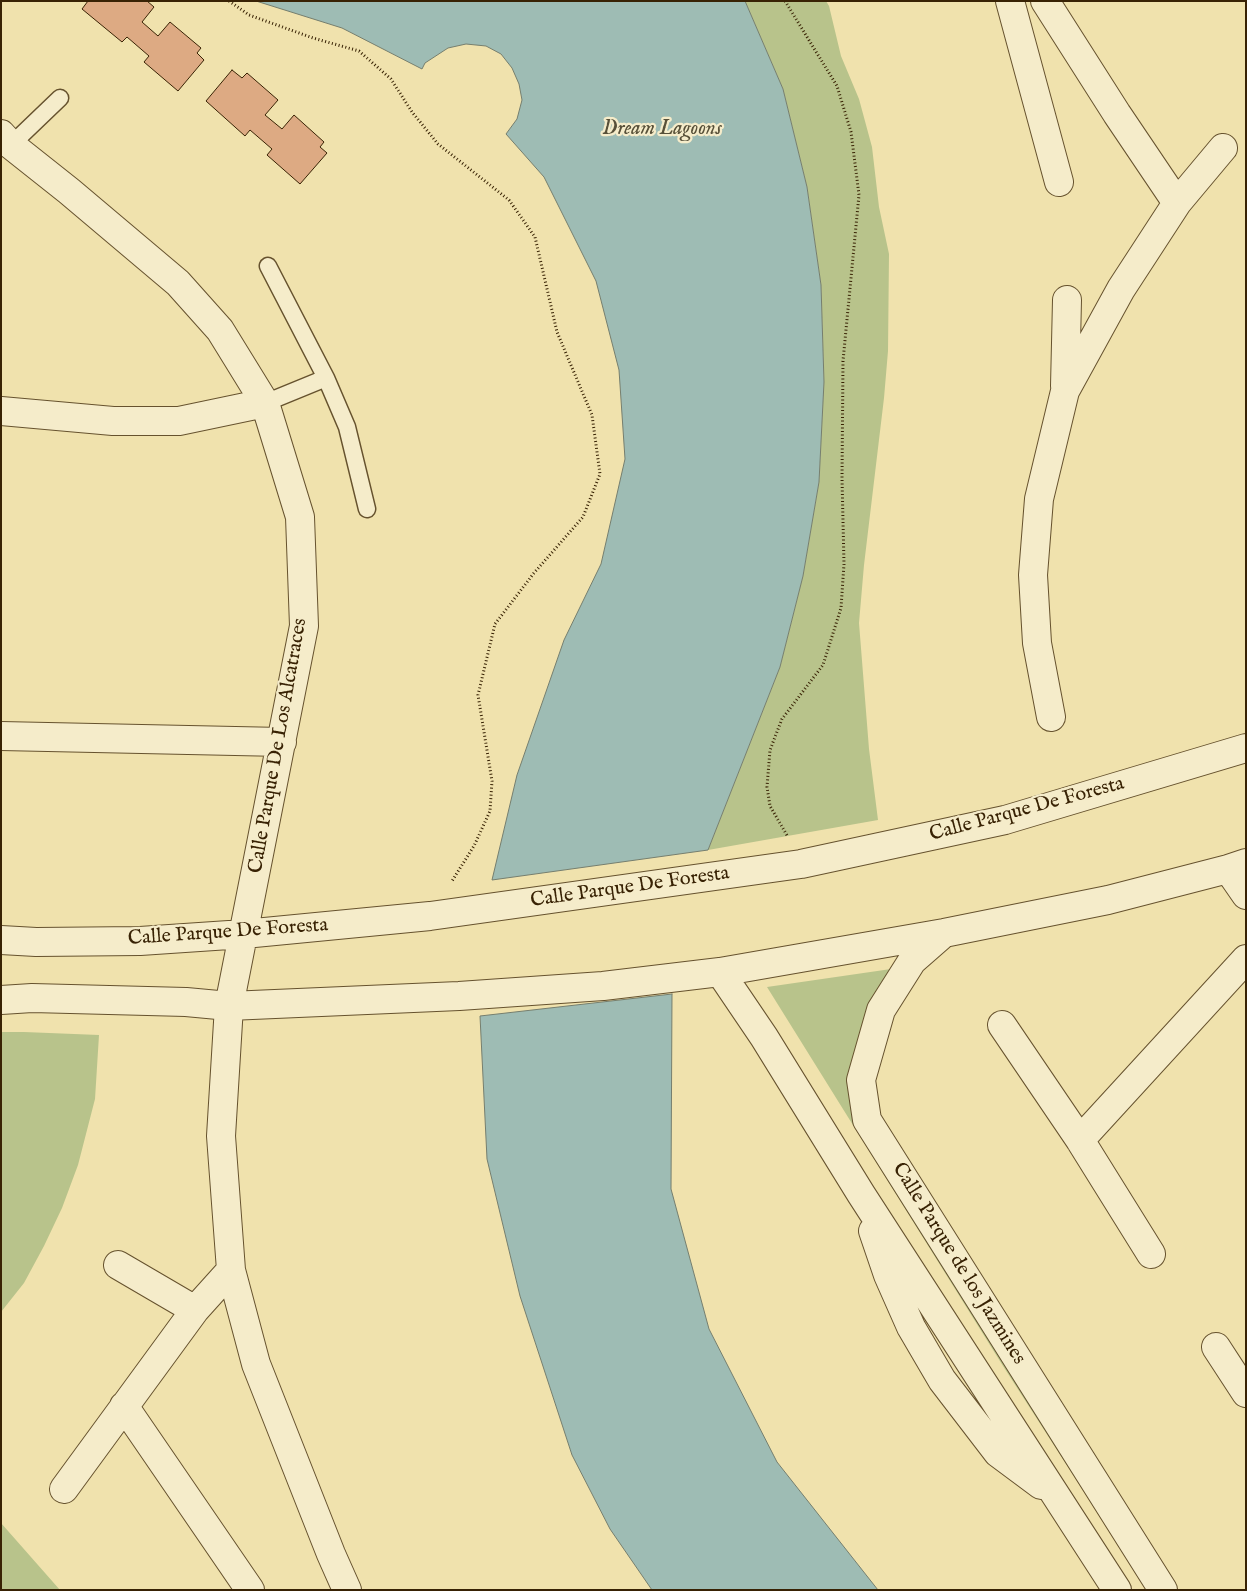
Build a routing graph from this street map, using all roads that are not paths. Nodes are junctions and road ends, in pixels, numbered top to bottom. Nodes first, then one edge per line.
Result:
1 (1010, 1) edge
2 (1046, 1) edge
3 (60, 98) dead end
4 (6, 140) edge
5 (1223, 148) dead end
6 (1059, 182) dead end
7 (1177, 203) junction
8 (268, 266) dead end
9 (1067, 300) dead end
10 (326, 378) junction
11 (1065, 392) junction
12 (265, 403) junction
13 (1, 411) edge
14 (367, 509) dead end
15 (1051, 716) dead end
16 (1, 736) edge
17 (282, 742) junction
18 (1246, 748) edge
19 (1237, 866) edge
20 (1246, 895) edge
21 (944, 933) junction
22 (244, 934) junction
23 (1, 940) edge
24 (1246, 959) edge
25 (720, 972) junction
26 (1, 1000) edge
27 (229, 1006) junction
28 (1002, 1025) dead end
29 (1080, 1140) junction
30 (1151, 1254) dead end
31 (118, 1265) dead end
32 (231, 1270) junction
33 (195, 1310) junction
34 (1216, 1347) dead end
35 (1246, 1393) edge
36 (124, 1406) junction
37 (64, 1489) dead end
38 (250, 1590) edge
39 (347, 1590) edge
40 (1117, 1590) edge
41 (1163, 1590) edge

1 - 6 street
2 - 7 street
3 - 4 lane
4 - 12 street, Calle Parque De Los Alcatraces
5 - 7 street
7 - 11 street
8 - 10 lane
9 - 11 street
10 - 12 lane
10 - 14 lane
11 - 15 street
12 - 13 street
12 - 17 street, Calle Parque De Los Alcatraces
16 - 17 street
17 - 22 street, Calle Parque De Los Alcatraces
18 - 22 street, Calle Parque De Foresta
19 - 20 street
19 - 21 street
21 - 25 street
21 - 41 street, Calle Parque de los Jazmines
22 - 23 street, Calle Parque De Foresta
22 - 27 street, Calle Parque De Los Alcatraces
24 - 29 street
25 - 27 street
25 - 40 street
26 - 27 street
27 - 32 street, Calle Parque De Los Alcatraces
28 - 29 street
29 - 30 street
31 - 33 street
32 - 33 street
32 - 39 street, Calle Parque De Los Alcatraces
33 - 36 street
34 - 35 street
36 - 37 street
36 - 38 street

